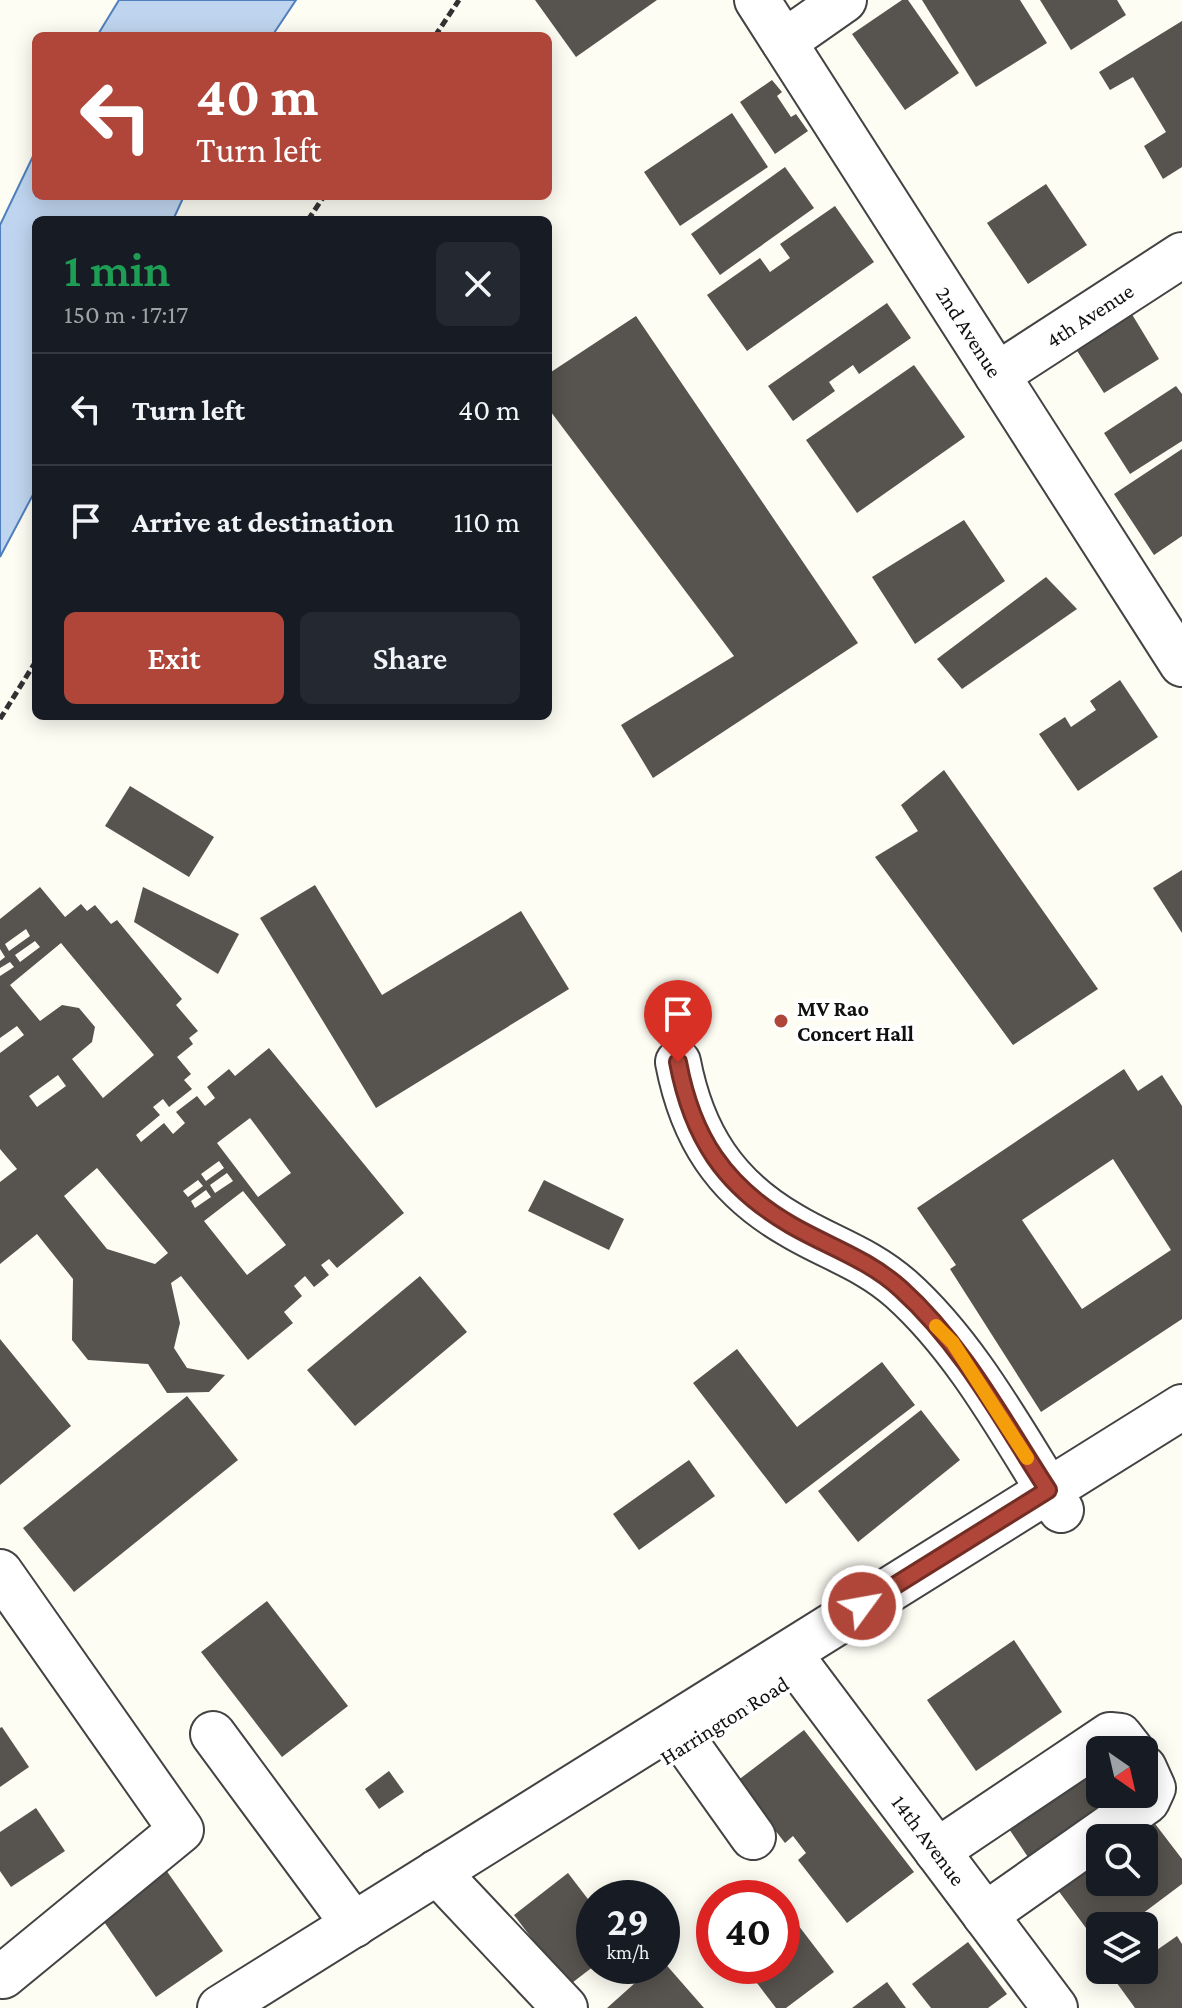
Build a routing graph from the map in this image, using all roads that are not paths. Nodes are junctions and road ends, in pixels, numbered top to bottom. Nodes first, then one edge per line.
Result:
1 (757, 0) edge
2 (844, 0) edge
3 (784, 42) junction
4 (1182, 255) edge
5 (997, 375) junction
6 (1182, 664) edge
7 (678, 1062) dead end
8 (1182, 1407) edge
9 (1182, 1435) edge
10 (1055, 1500) junction
11 (0, 1572) edge
12 (803, 1672) junction
13 (213, 1734) dead end
14 (686, 1743) junction
15 (1086, 1751) edge
16 (1137, 1808) edge
17 (753, 1837) dead end
18 (937, 1851) junction
19 (445, 1881) junction
20 (985, 1915) junction
21 (354, 1925) junction
22 (9, 1985) edge
23 (220, 2008) edge
24 (268, 2008) edge
25 (565, 2008) edge
26 (1055, 2008) edge

1 - 3 street, 2nd Avenue
2 - 3 street
3 - 5 street, 2nd Avenue
4 - 5 street, 4th Avenue
5 - 6 street, 2nd Avenue
7 - 10 street
8 - 10 street
9 - 10 street, Harrington Road
10 - 12 street, Harrington Road
10 - 19 street
11 - 22 street
12 - 14 street, Harrington Road
12 - 18 street, 14th Avenue
13 - 21 street
14 - 17 street
14 - 19 street, Harrington Road
15 - 18 street
16 - 20 street
18 - 20 street, 14th Avenue
19 - 21 street
19 - 24 street, Harrington Road
19 - 25 street
20 - 26 street, 14th Avenue
21 - 23 street

